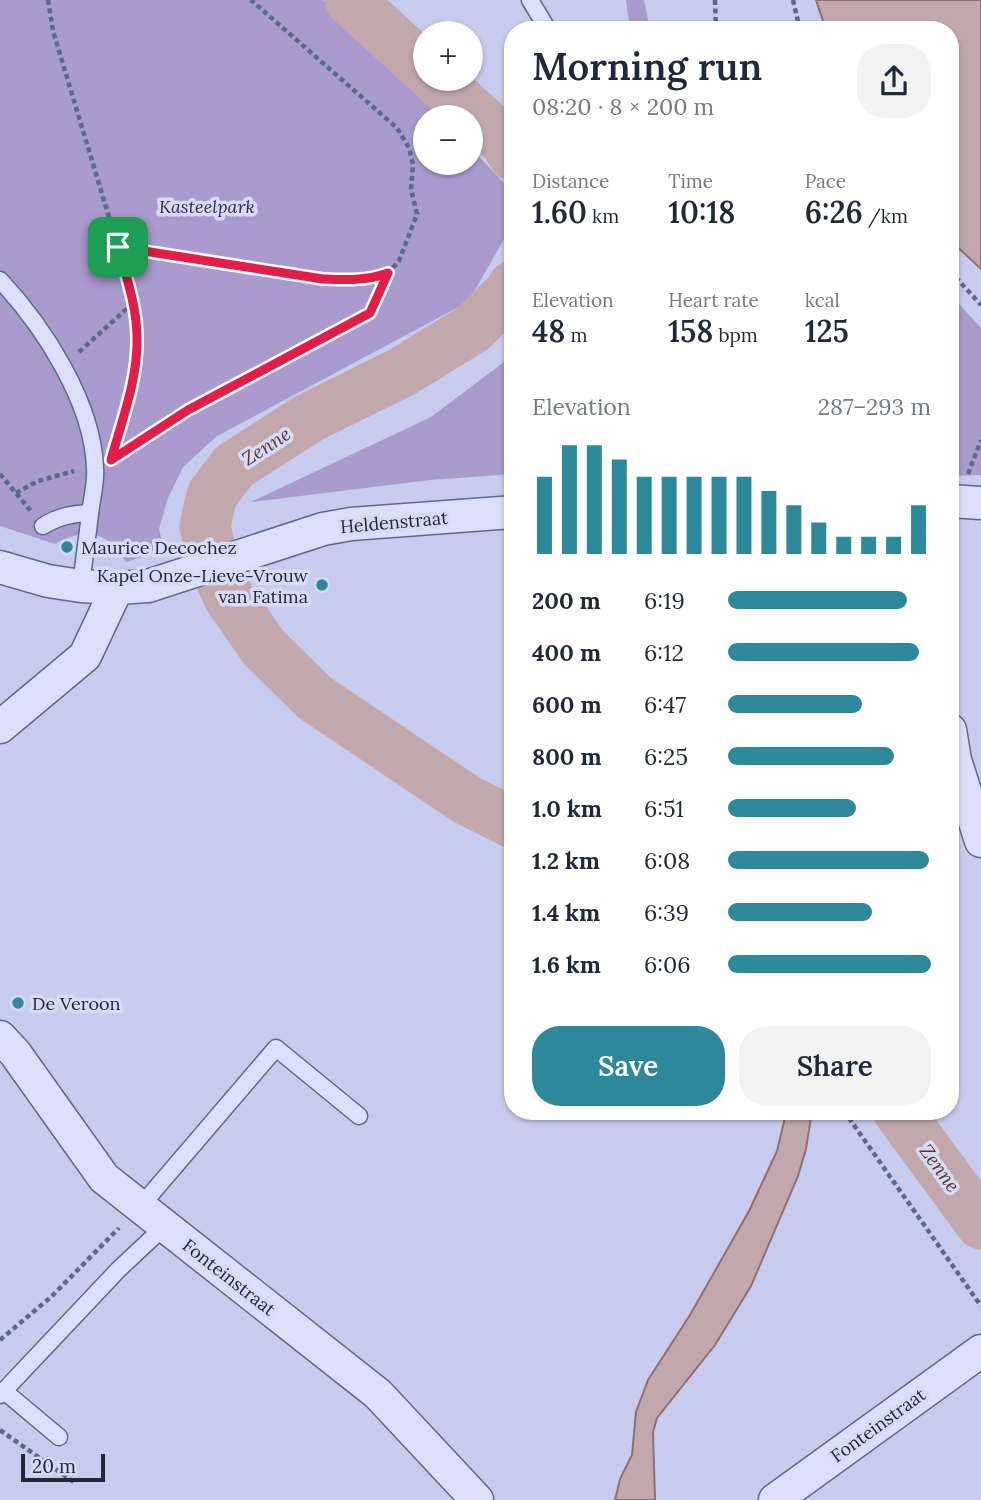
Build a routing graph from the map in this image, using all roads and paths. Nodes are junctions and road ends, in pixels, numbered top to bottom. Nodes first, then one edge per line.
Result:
1 (48, 0) edge
2 (251, 0) edge
3 (530, 0) edge
4 (715, 0) edge
5 (793, 0) edge
6 (543, 21) edge
7 (716, 21) edge
8 (798, 21) edge
9 (118, 247) junction
10 (388, 273) junction
11 (0, 280) edge
12 (959, 281) edge
13 (133, 304) junction
14 (981, 305) edge
15 (62, 367) junction
16 (96, 470) junction
17 (0, 474) edge
18 (16, 493) junction
19 (959, 502) edge
20 (981, 503) edge
21 (90, 513) junction
22 (504, 513) edge
23 (43, 526) joint
24 (0, 567) edge
25 (81, 586) junction
26 (117, 588) junction
27 (0, 727) edge
28 (959, 772) edge
29 (981, 841) edge
30 (0, 1037) edge
31 (359, 1116) dead end
32 (850, 1120) edge
33 (141, 1207) junction
34 (165, 1226) junction
35 (981, 1306) edge
36 (0, 1340) edge
37 (981, 1351) edge
38 (2, 1393) edge
39 (0, 1430) edge
40 (59, 1437) dead end
41 (75, 1483) dead end
42 (477, 1500) edge
43 (775, 1500) edge

1 - 9 path
2 - 10 path
3 - 6 lane
4 - 7 path
5 - 8 path
9 - 10 path
9 - 13 path
10 - 13 path
11 - 15 lane
12 - 14 path
13 - 15 path
15 - 16 lane
16 - 18 path
16 - 21 lane
17 - 18 path
18 - 23 path
19 - 20 street
21 - 23 lane
21 - 25 lane
22 - 26 street, Heldenstraat
24 - 25 street, Heldenstraat
25 - 26 street, Heldenstraat
26 - 27 street
28 - 29 street
30 - 33 street, Fonteinstraat
31 - 33 lane
32 - 35 path
33 - 34 street, Fonteinstraat
33 - 36 path
34 - 38 lane
34 - 42 street, Fonteinstraat
37 - 43 street, Fonteinstraat
38 - 40 lane
39 - 41 path

